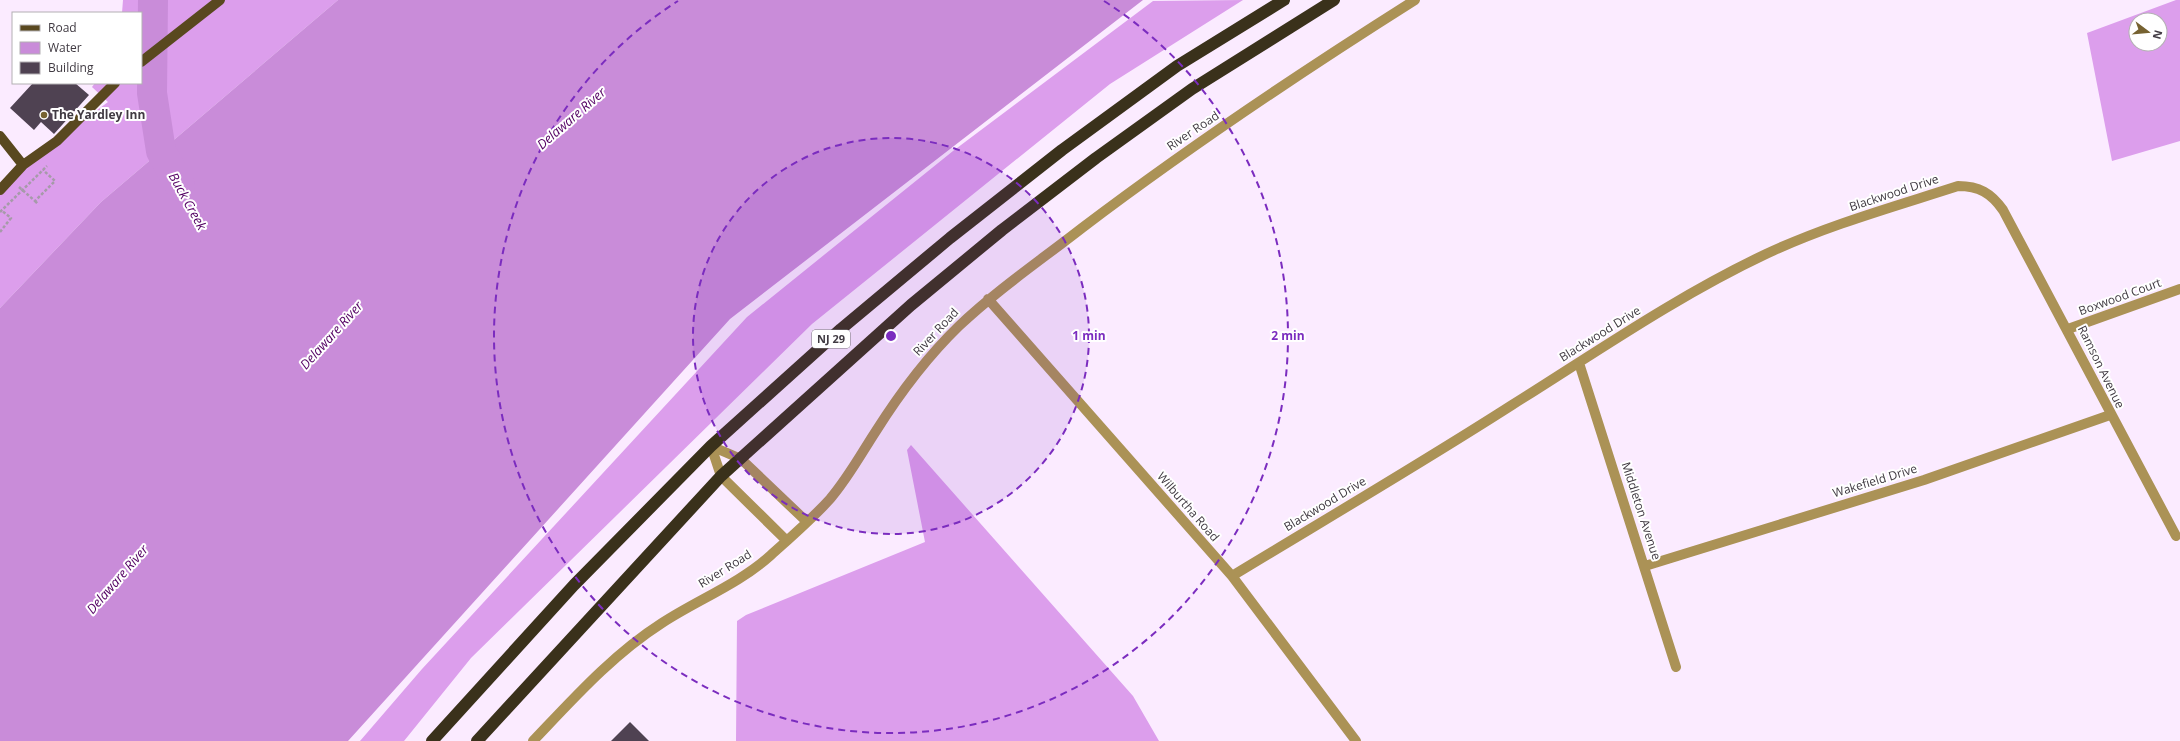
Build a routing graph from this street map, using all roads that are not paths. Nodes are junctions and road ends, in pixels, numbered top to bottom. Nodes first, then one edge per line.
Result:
1 (220, 0) edge
2 (1284, 0) edge
3 (1334, 0) edge
4 (1415, 0) edge
5 (142, 61) edge
6 (114, 84) edge
7 (0, 136) edge
8 (23, 165) junction
9 (0, 190) edge
10 (2003, 210) joint
11 (2180, 289) edge
12 (988, 299) junction
13 (2068, 329) junction
14 (1579, 363) junction
15 (2110, 415) junction
16 (711, 446) junction
17 (741, 458) junction
18 (721, 476) junction
19 (807, 522) junction
20 (2176, 536) dead end
21 (786, 540) junction
22 (1645, 566) junction
23 (1232, 576) junction
24 (1676, 667) dead end
25 (432, 741) edge
26 (477, 741) edge
27 (533, 741) edge
28 (1356, 741) edge

1 - 5 main road
2 - 16 highway, NJ 29
3 - 17 highway, NJ 29
4 - 12 street, River Road
6 - 8 main road
7 - 8 main road
8 - 9 main road
10 - 13 street, Ramson Avenue
10 - 14 street, Blackwood Drive
11 - 13 street, Boxwood Court
12 - 19 street, River Road
12 - 23 street, Wilburtha Road
13 - 15 street, Ramson Avenue
14 - 22 street, Middleton Avenue
14 - 23 street, Blackwood Drive
15 - 20 street, Ramson Avenue
15 - 22 street, Wakefield Drive
16 - 17 street
16 - 18 street
16 - 25 highway, NJ 29
17 - 18 highway, NJ 29
17 - 19 street
18 - 21 street
18 - 26 highway, NJ 29
19 - 21 street, River Road
21 - 27 street, River Road
22 - 24 street, Middleton Avenue
23 - 28 street, Wilburtha Road

